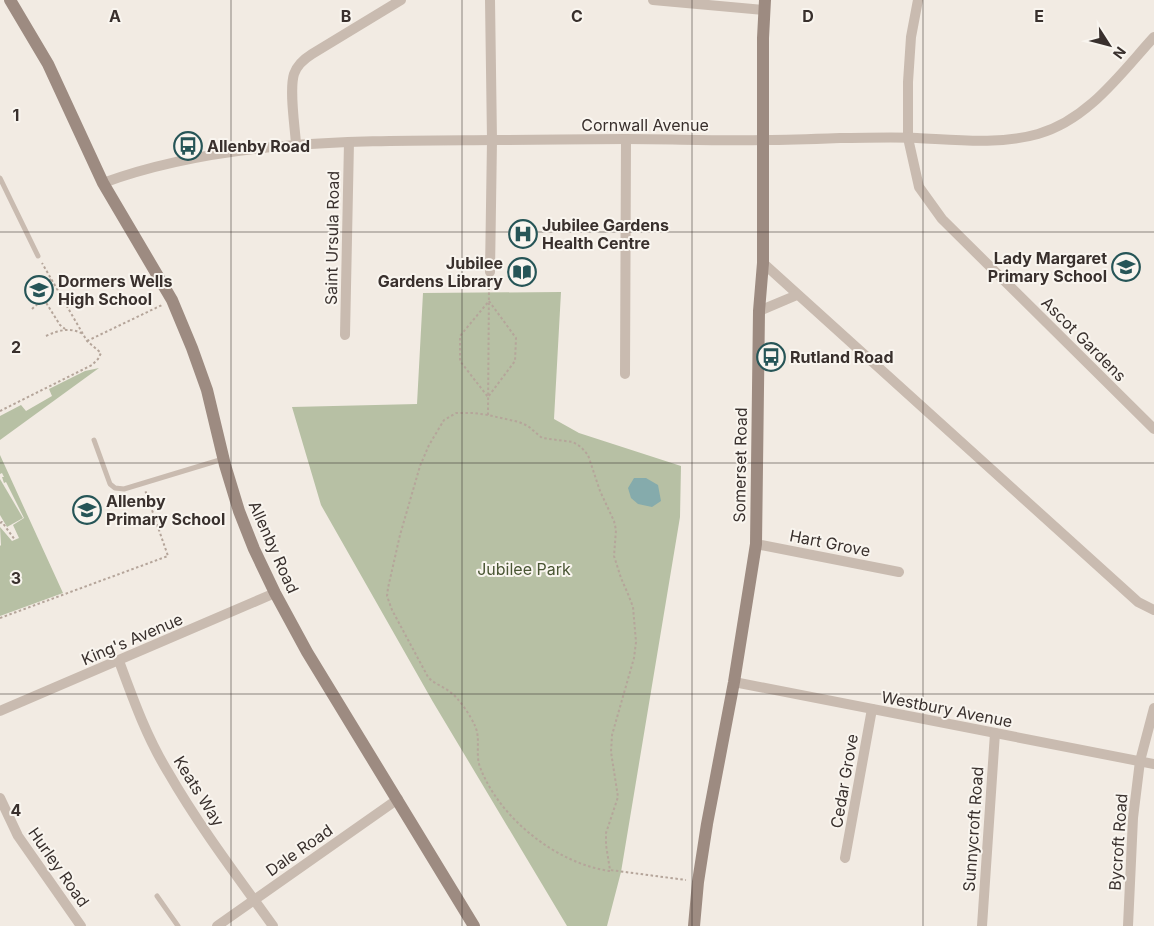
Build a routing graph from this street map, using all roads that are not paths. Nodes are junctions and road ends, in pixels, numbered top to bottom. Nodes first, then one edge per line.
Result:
1 (10, 0) edge
2 (400, 0) edge
3 (490, 0) edge
4 (653, 0) edge
5 (918, 0) edge
6 (765, 5) edge
7 (1154, 37) edge
8 (908, 138) junction
9 (626, 139) junction
10 (492, 140) junction
11 (763, 140) junction
12 (349, 142) junction
13 (296, 144) junction
14 (0, 178) edge
15 (103, 182) junction
16 (38, 256) road end
17 (763, 263) junction
18 (490, 272) road end
19 (797, 295) junction
20 (759, 311) junction
21 (345, 335) dead end
22 (625, 374) dead end
23 (1154, 429) edge
24 (94, 440) dead end
25 (224, 459) junction
26 (756, 544) junction
27 (899, 572) dead end
28 (275, 593) junction
29 (1154, 610) edge
30 (119, 661) junction
31 (734, 682) junction
32 (1154, 708) edge
33 (872, 709) junction
34 (0, 711) edge
35 (995, 733) junction
36 (1140, 761) junction
37 (1154, 764) edge
38 (0, 798) edge
39 (398, 799) junction
40 (845, 858) dead end
41 (157, 896) dead end
42 (254, 900) junction
43 (81, 926) edge
44 (178, 926) edge
45 (218, 926) edge
46 (273, 926) edge
47 (474, 926) edge
48 (694, 926) edge
49 (982, 926) edge
50 (1128, 926) edge

1 - 15 street, Allenby Road
2 - 13 street
3 - 10 street
4 - 6 street
5 - 8 street, Ascot Gardens
6 - 11 street, Somerset Road
7 - 8 street, Cornwall Avenue
8 - 11 street, Cornwall Avenue
8 - 23 street, Ascot Gardens
9 - 10 street, Cornwall Avenue
9 - 11 street, Cornwall Avenue
9 - 22 street
10 - 12 street, Cornwall Avenue
10 - 18 street
11 - 17 street, Somerset Road
12 - 13 street, Cornwall Avenue
12 - 21 street, Saint Ursula Road
13 - 15 street, Cornwall Avenue
14 - 16 lane
15 - 25 street, Allenby Road
17 - 19 street
17 - 20 street, Somerset Road
19 - 20 street
19 - 29 street
20 - 26 street, Somerset Road
24 - 25 lane
25 - 28 street, Allenby Road
26 - 27 street, Hart Grove
26 - 31 street, Somerset Road
28 - 30 street, King's Avenue
28 - 39 street, Allenby Road
30 - 34 street, King's Avenue
30 - 42 street, Keats Way
31 - 33 street, Westbury Avenue
31 - 48 street, Somerset Road
32 - 36 street, Bycroft Road
33 - 35 street, Westbury Avenue
33 - 40 street, Cedar Grove
35 - 36 street, Westbury Avenue
35 - 49 street, Sunnycroft Road
36 - 37 street, Westbury Avenue
36 - 50 street, Bycroft Road
38 - 43 street, Hurley Road
39 - 42 street, Dale Road
39 - 47 street, Allenby Road
41 - 44 lane
42 - 45 street, Dale Road
42 - 46 street, Keats Way

